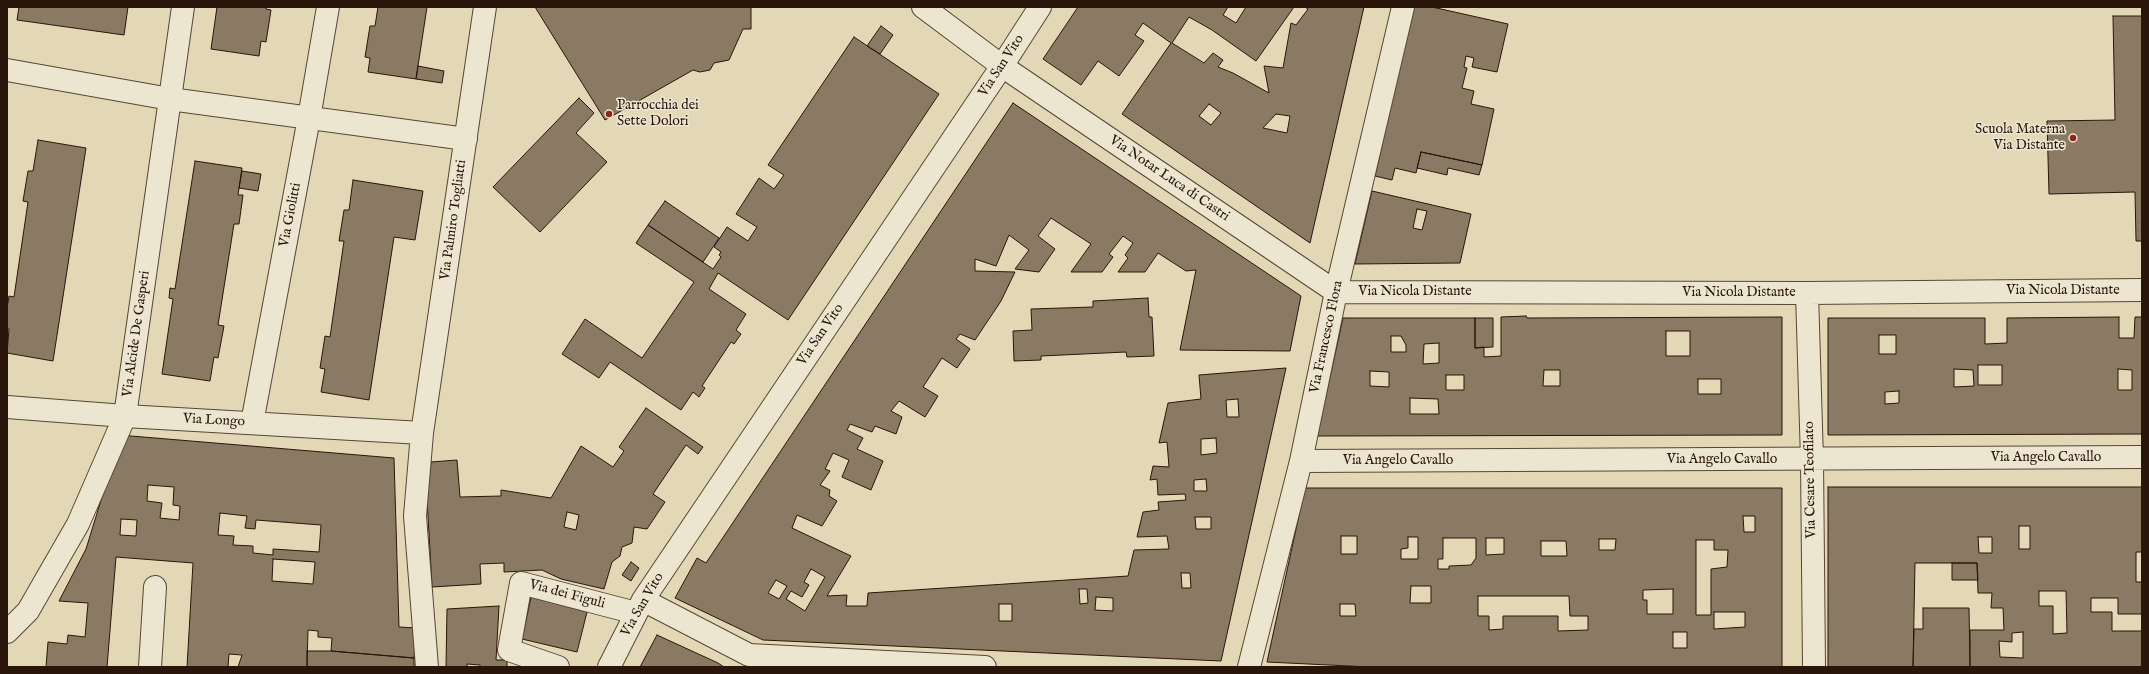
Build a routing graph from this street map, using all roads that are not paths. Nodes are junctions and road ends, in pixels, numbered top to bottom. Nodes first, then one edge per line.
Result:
1 (183, 7) edge
2 (328, 7) edge
3 (485, 7) edge
4 (923, 7) edge
5 (1040, 7) edge
6 (1403, 7) edge
7 (1002, 66) junction
8 (7, 70) edge
9 (170, 99) junction
10 (309, 118) junction
11 (466, 139) junction
12 (2142, 290) edge
13 (1336, 292) junction
14 (1807, 293) junction
15 (7, 407) edge
16 (125, 416) junction
17 (252, 423) junction
18 (422, 433) junction
19 (2142, 457) edge
20 (1812, 460) junction
21 (1301, 461) junction
22 (155, 587) dead end
23 (640, 607) junction
24 (7, 632) edge
25 (150, 667) edge
26 (427, 667) edge
27 (558, 667) edge
28 (609, 667) edge
29 (985, 667) edge
30 (1248, 667) edge
31 (1814, 667) edge

1 - 9 street, Via Alcide De Gasperi
2 - 10 street, Via Giolitti
3 - 11 street, Via Palmiro Togliatti
4 - 7 street, Via Notar Luca di Castri
5 - 7 street, Via San Vito
6 - 13 street, Via Francesco Flora
7 - 13 street, Via Notar Luca di Castri
7 - 23 street, Via San Vito
8 - 9 street
9 - 10 street
9 - 16 street, Via Alcide De Gasperi
10 - 11 street
10 - 17 street, Via Giolitti
11 - 18 street, Via Palmiro Togliatti
12 - 14 street, Via Nicola Distante
13 - 14 street, Via Nicola Distante
13 - 21 street, Via Francesco Flora
14 - 20 street, Via Cesare Teofilato
15 - 16 street, Via Longo
16 - 17 street, Via Longo
16 - 24 street, Via Alcide De Gasperi
17 - 18 street, Via Longo
18 - 26 street, Via Palmiro Togliatti
19 - 20 street, Via Angelo Cavallo
20 - 21 street, Via Angelo Cavallo
20 - 31 street, Via Cesare Teofilato
21 - 30 street, Via Francesco Flora
22 - 25 street
23 - 27 street, Via dei Figuli
23 - 28 street, Via San Vito
23 - 29 street

